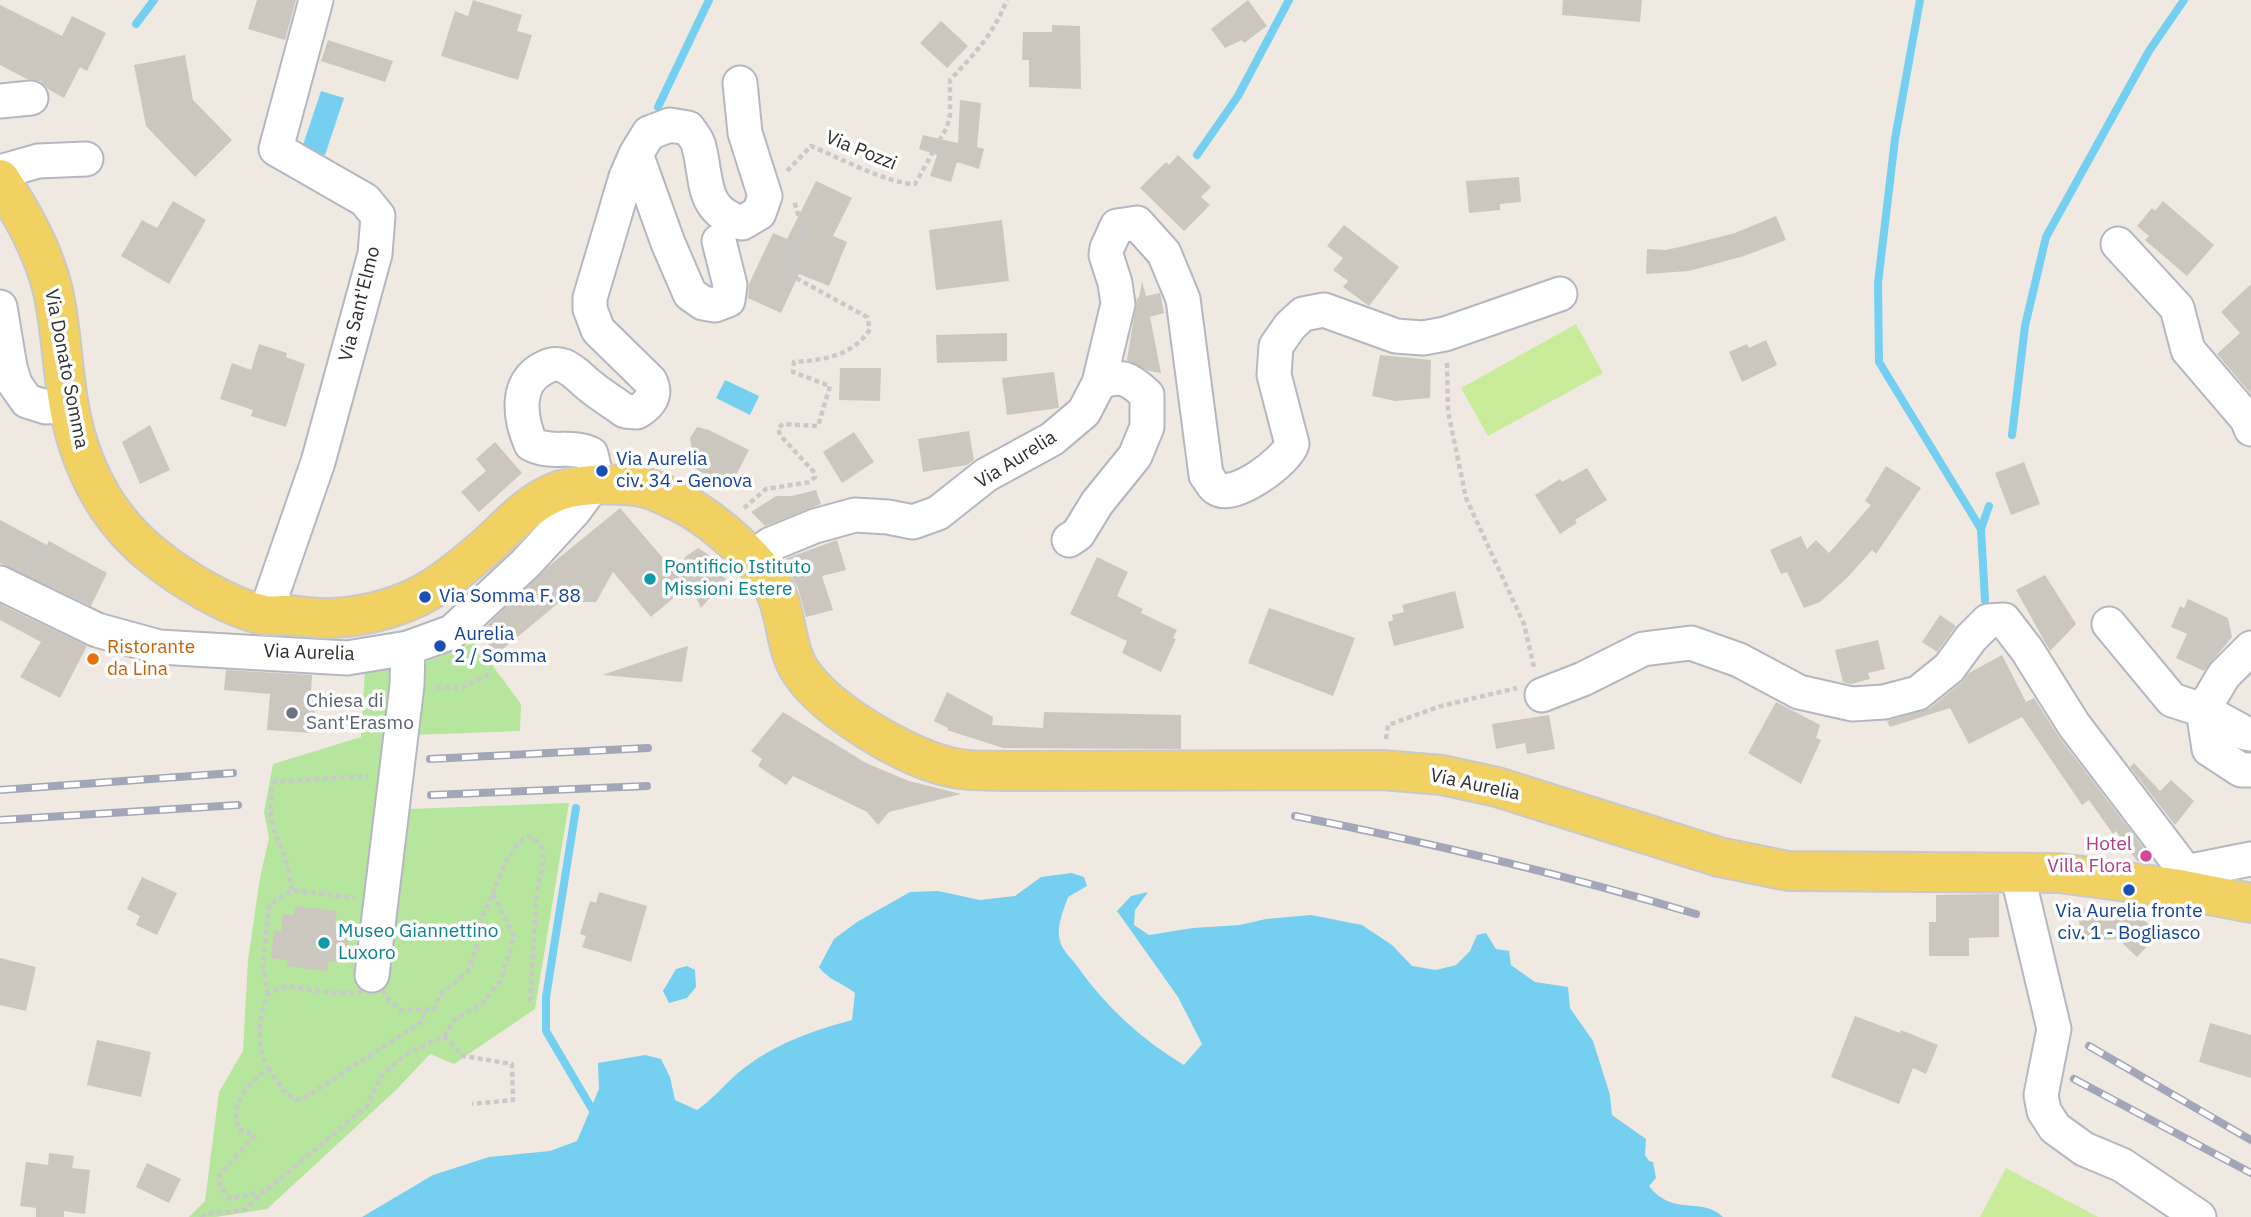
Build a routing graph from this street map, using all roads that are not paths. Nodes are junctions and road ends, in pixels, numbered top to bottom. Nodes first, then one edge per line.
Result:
1 (316, 0) edge
2 (740, 83) dead end
3 (636, 154) junction
4 (86, 159) dead end
5 (0, 172) edge
6 (0, 179) edge
7 (719, 241) dead end
8 (2118, 244) dead end
9 (1560, 294) dead end
10 (0, 307) edge
11 (1099, 383) junction
12 (69, 405) junction
13 (2251, 429) edge
14 (593, 485) junction
15 (1069, 540) dead end
16 (744, 551) junction
17 (0, 583) edge
18 (265, 615) junction
19 (2109, 624) dead end
20 (408, 648) junction
21 (2251, 648) edge
22 (1537, 690) road end
23 (2203, 710) junction
24 (2251, 734) edge
25 (2251, 770) edge
26 (2251, 859) edge
27 (2017, 873) junction
28 (2180, 880) junction
29 (2251, 903) edge
30 (372, 975) road end
31 (2199, 1217) edge

1 - 18 street, Via Sant'Elmo
2 - 3 street
3 - 7 street
3 - 14 street
4 - 5 street
6 - 12 main road, Via Donato Somma
8 - 13 street
9 - 11 street, Via Aurelia
10 - 12 street
11 - 15 street
11 - 16 street, Via Aurelia
12 - 18 main road, Via Donato Somma
14 - 16 main road, Via Aurelia
14 - 18 main road, Via Donato Somma
14 - 20 street, Via Aurelia
16 - 27 main road, Via Aurelia
17 - 20 street, Via Aurelia
19 - 23 street
20 - 30 street
21 - 23 street
22 - 28 street
23 - 24 street
23 - 25 street
26 - 28 street
27 - 28 main road, Via Aurelia
27 - 31 street
28 - 29 main road, Via Aurelia

